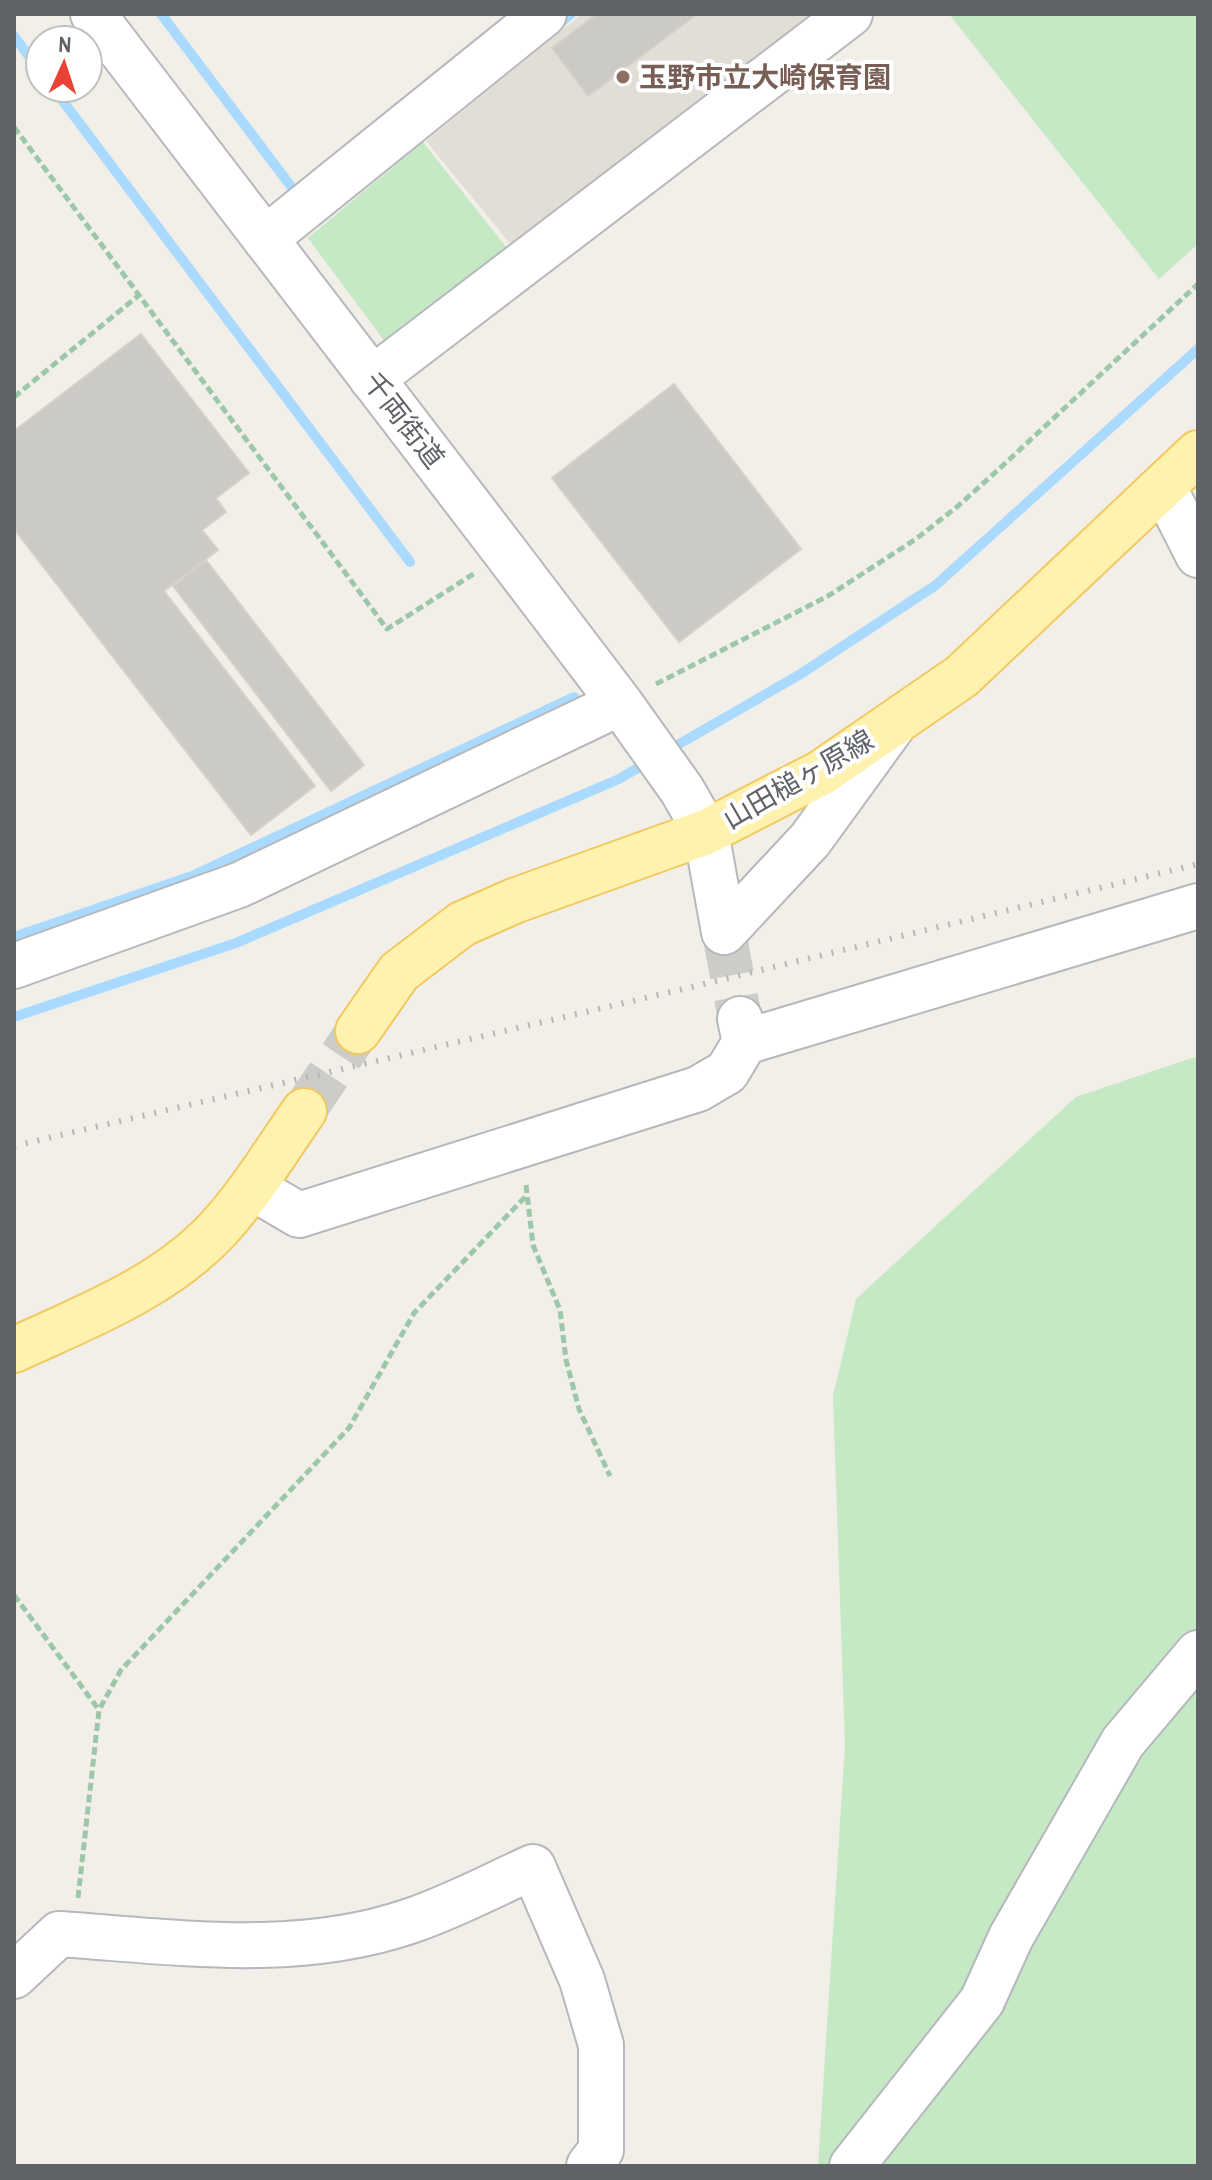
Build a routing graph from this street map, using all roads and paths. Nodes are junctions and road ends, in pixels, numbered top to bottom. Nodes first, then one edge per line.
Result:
1 (93, 14) edge
2 (544, 14) edge
3 (850, 14) edge
4 (14, 127) edge
5 (265, 239) junction
6 (1198, 284) edge
7 (138, 296) junction
8 (372, 379) junction
9 (14, 397) edge
10 (1198, 453) edge
11 (1163, 486) junction
12 (506, 553) junction
13 (1198, 555) edge
14 (626, 712) junction
15 (897, 721) junction
16 (706, 832) junction
17 (1198, 906) edge
18 (14, 966) edge
19 (358, 1031) tunnel mouth
20 (304, 1111) tunnel mouth
21 (525, 1144) junction
22 (253, 1188) junction
23 (526, 1196) junction
24 (14, 1350) edge
25 (610, 1476) dead end
26 (14, 1595) edge
27 (1198, 1653) edge
28 (99, 1710) junction
29 (59, 1934) junction
30 (14, 1976) edge
31 (589, 2166) edge
32 (852, 2166) edge

1 - 5 street, 千両街道
2 - 5 street
3 - 8 street
4 - 7 path
5 - 8 street, 千両街道
6 - 14 path
7 - 9 path
7 - 12 path
8 - 12 street, 千両街道
10 - 11 main road, 山田槌ヶ原線
11 - 13 street
11 - 15 main road, 山田槌ヶ原線
12 - 14 street, 千両街道
14 - 16 street, 千両街道
14 - 18 street
15 - 16 main road, 山田槌ヶ原線
15 - 16 street, 千両街道
16 - 19 main road, 山田槌ヶ原線
17 - 21 street
20 - 22 main road
21 - 22 street
21 - 23 path
22 - 24 main road
23 - 25 path
23 - 28 path
26 - 28 path
27 - 32 street
28 - 29 path
29 - 30 street
29 - 31 street

